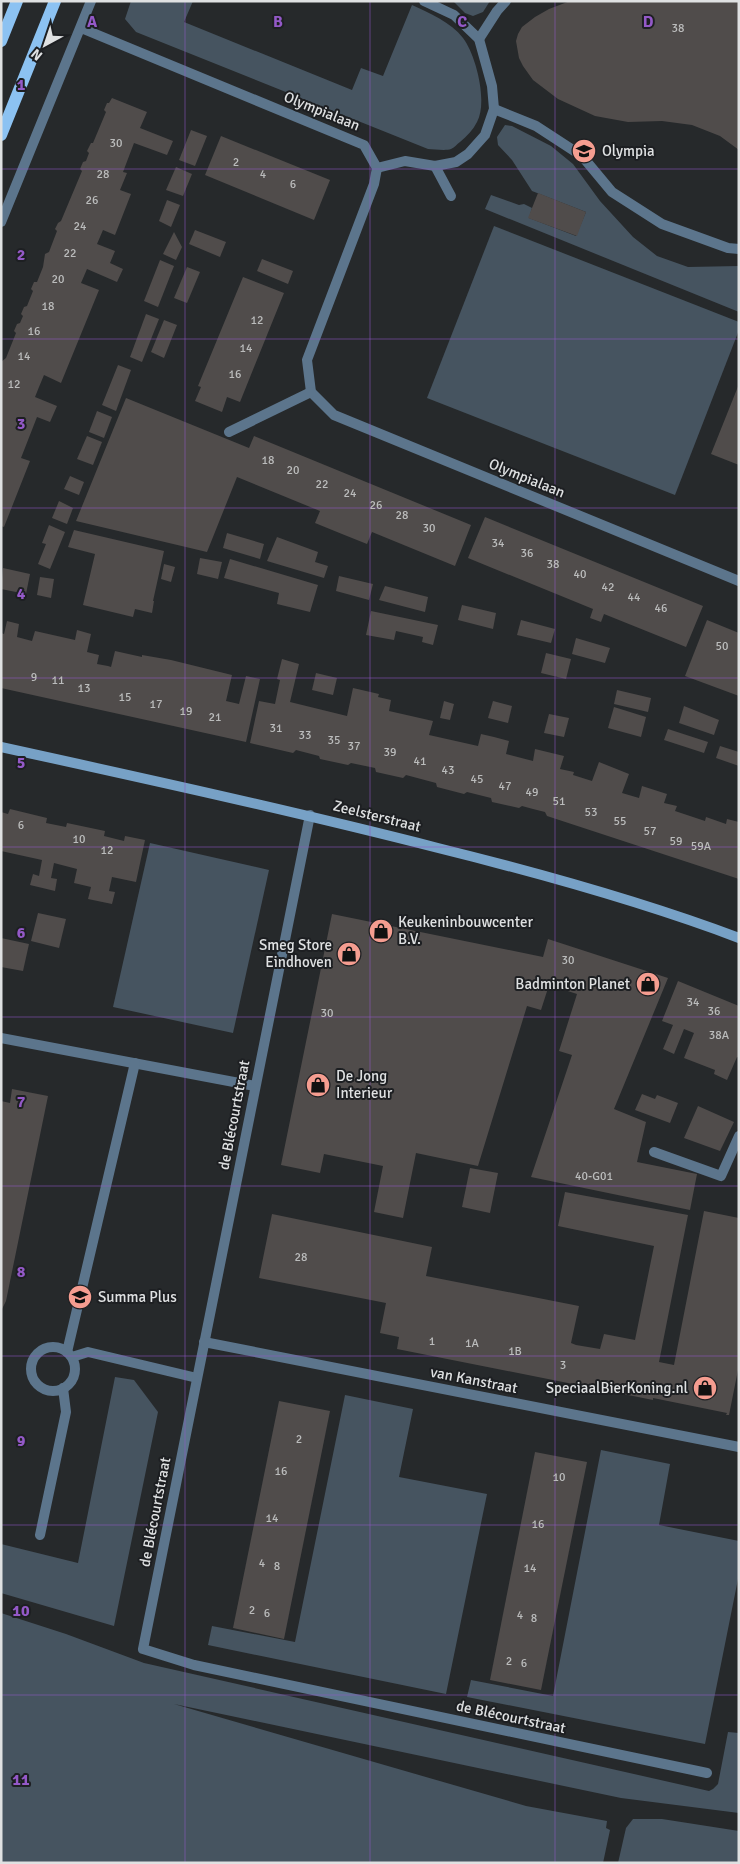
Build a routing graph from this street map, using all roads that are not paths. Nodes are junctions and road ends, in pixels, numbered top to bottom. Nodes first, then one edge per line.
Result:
1 (17, 1) edge
2 (55, 1) edge
3 (91, 1) edge
4 (424, 1) edge
5 (506, 1) edge
6 (80, 28) junction
7 (479, 39) junction
8 (1, 40) edge
9 (494, 109) junction
10 (1, 135) edge
11 (435, 166) junction
12 (377, 168) junction
13 (451, 196) dead end
14 (1, 222) edge
15 (739, 249) edge
16 (312, 392) junction
17 (229, 432) dead end
18 (739, 581) edge
19 (1, 747) edge
20 (310, 815) junction
21 (739, 938) edge
22 (1, 1038) edge
23 (135, 1063) junction
24 (255, 1086) junction
25 (739, 1136) edge
26 (654, 1152) dead end
27 (204, 1342) junction
28 (70, 1354) junction
29 (197, 1378) junction
30 (63, 1388) junction
31 (739, 1447) edge
32 (40, 1535) dead end
33 (707, 1774) dead end

1 - 8 main road
2 - 10 main road
3 - 6 street
4 - 7 street
5 - 7 street
6 - 12 street, Olympialaan
6 - 14 street
7 - 9 street
9 - 11 street
9 - 15 street
11 - 12 street
11 - 13 street
12 - 16 street
16 - 17 street
16 - 18 street, Olympialaan
19 - 20 street, Zeelsterstraat
20 - 21 street, Zeelsterstraat
20 - 24 street, de Blécourtstraat
22 - 23 street
23 - 24 street
23 - 28 street
24 - 27 street, de Blécourtstraat
25 - 26 street
27 - 29 street, de Blécourtstraat
27 - 31 street, van Kanstraat
28 - 29 street
28 - 30 street
28 - 30 street
29 - 33 street, de Blécourtstraat
30 - 32 street

